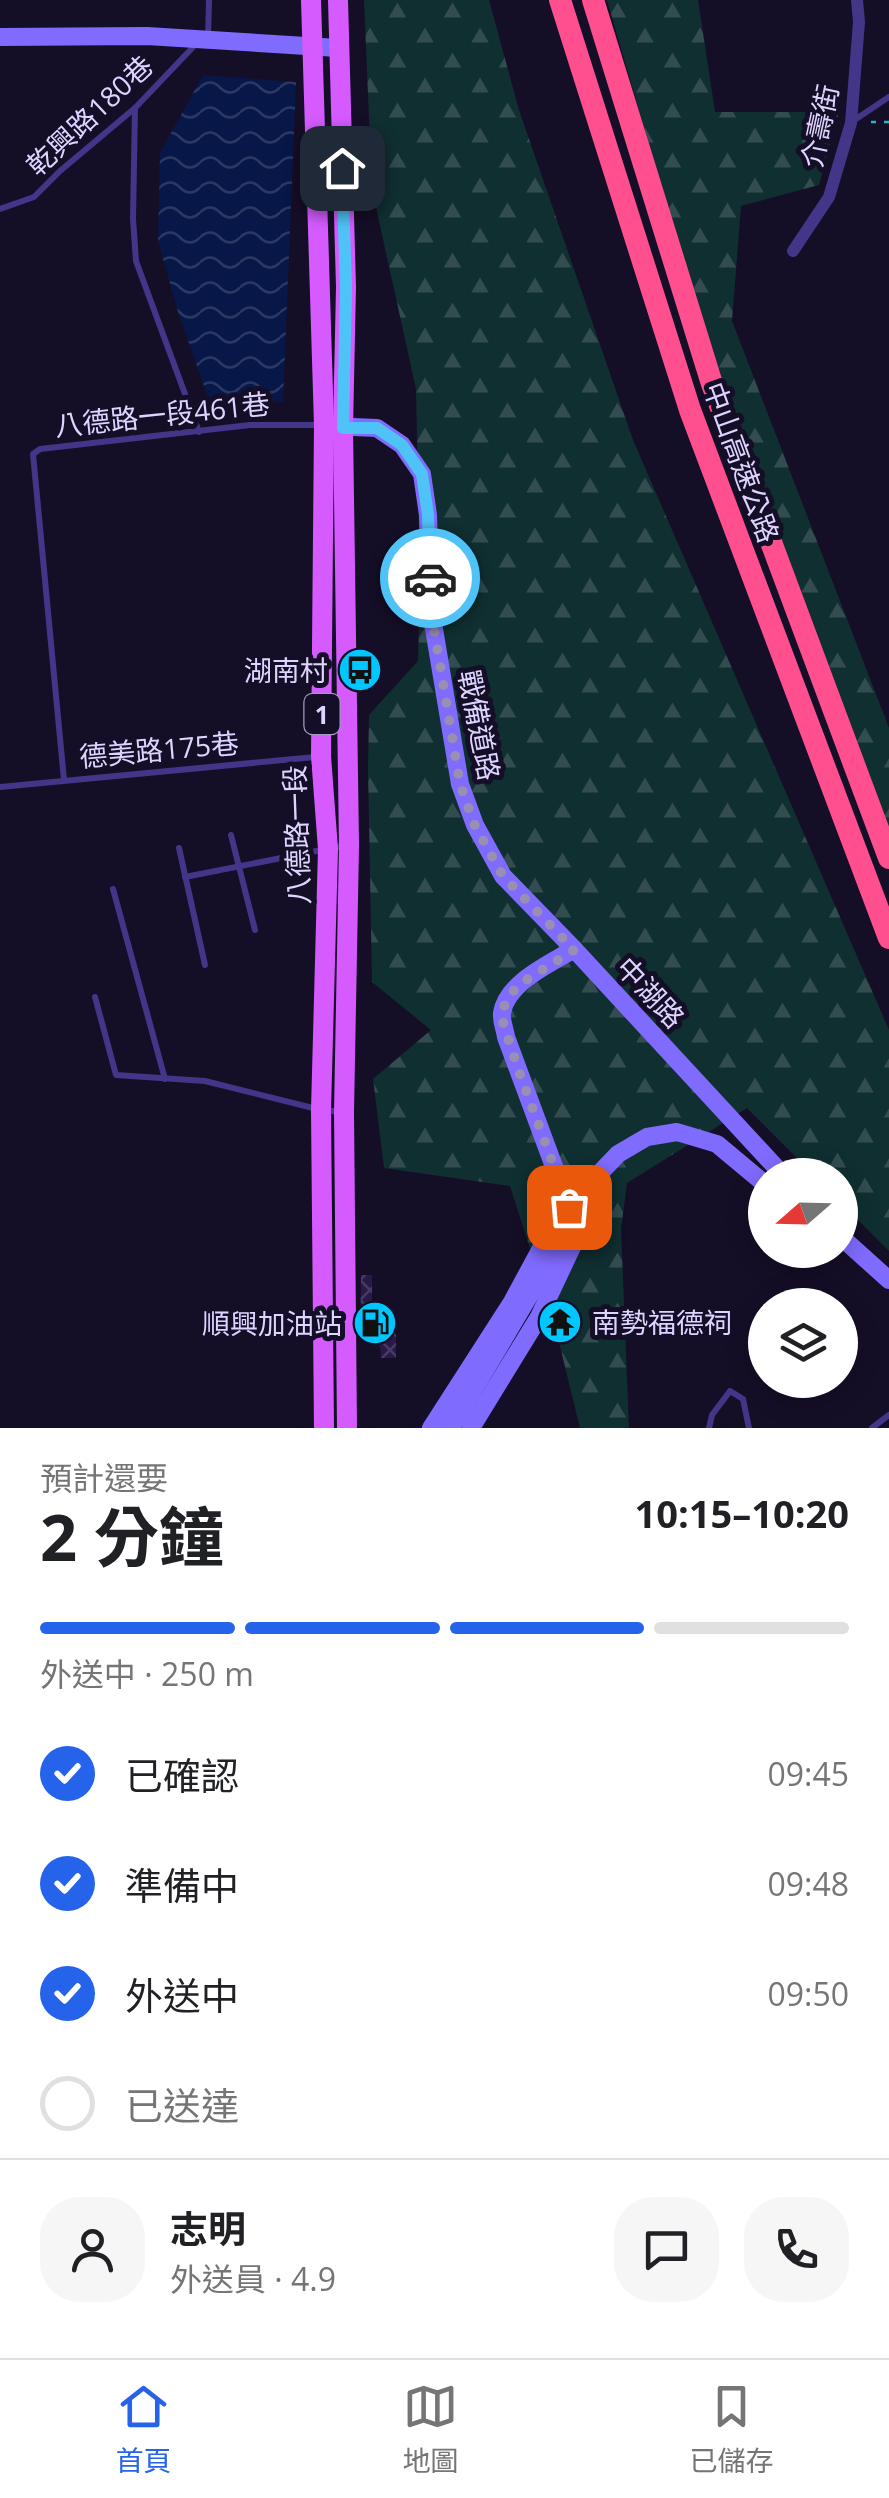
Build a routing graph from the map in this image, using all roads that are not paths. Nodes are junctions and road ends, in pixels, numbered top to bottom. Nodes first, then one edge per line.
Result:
1 (210, 0) edge
2 (310, 0) edge
3 (338, 0) edge
4 (560, 0) edge
5 (593, 0) edge
6 (857, 0) edge
7 (0, 37) edge
8 (204, 40) junction
9 (312, 47) junction
10 (338, 48) junction
11 (889, 97) edge
12 (134, 108) junction
13 (851, 123) junction
14 (0, 208) edge
15 (793, 251) dead end
16 (333, 426) junction
17 (199, 432) junction
18 (321, 756) junction
19 (64, 780) junction
20 (0, 787) edge
21 (231, 835) dead end
22 (338, 847) junction
23 (179, 848) dead end
24 (889, 858) edge
25 (238, 867) junction
26 (186, 878) junction
27 (113, 889) dead end
28 (255, 930) dead end
29 (889, 938) edge
30 (574, 950) junction
31 (205, 966) dead end
32 (94, 997) dead end
33 (165, 1079) junction
34 (321, 1110) junction
35 (344, 1112) junction
36 (767, 1158) edge
37 (553, 1167) junction
38 (748, 1170) edge
39 (858, 1252) edge
40 (889, 1280) edge
41 (511, 1304) junction
42 (537, 1320) junction
43 (458, 1386) junction
44 (889, 1415) edge
45 (478, 1416) edge
46 (324, 1428) edge
47 (347, 1428) edge
48 (432, 1428) edge
49 (451, 1428) edge
50 (709, 1428) edge
51 (749, 1428) edge
52 (872, 1428) edge

1 - 8 lane
2 - 9 main road, 八德路一段 / 1
3 - 10 main road, 八德路一段 / 1
4 - 29 highway, 中山高速公路
5 - 24 highway, 中山高速公路
6 - 13 street, 介壽街
7 - 8 street
8 - 9 street
8 - 12 lane, 乾興路180巷
9 - 10 street
9 - 16 main road, 八德路一段 / 1
10 - 16 main road, 八德路一段 / 1
11 - 13 lane
12 - 14 lane, 乾興路180巷
12 - 17 lane
13 - 15 street, 介壽街
16 - 17 lane, 八德路一段461巷
16 - 18 main road, 八德路一段 / 1
16 - 22 main road, 八德路一段 / 1
16 - 30 street, 戰備道路
17 - 19 lane, 八德路一段461巷
18 - 19 lane, 德美路175巷
18 - 22 main road, 八德路一段 / 1
19 - 20 lane, 德美路175巷
21 - 25 lane
22 - 25 lane
22 - 34 main road, 八德路一段 / 1
22 - 35 main road, 八德路一段 / 1
23 - 26 lane
25 - 26 lane
25 - 28 lane
26 - 31 lane
27 - 33 lane
30 - 36 street, 中湖路
30 - 37 street
32 - 33 lane
33 - 34 lane
34 - 35 lane
34 - 46 main road, 八德路一段 / 1
35 - 47 main road, 八德路一段 / 1
37 - 41 street
37 - 42 street
38 - 49 street, bridge
39 - 40 street
41 - 42 lane
41 - 43 street
42 - 45 street
43 - 45 lane
43 - 48 street
44 - 52 lane
50 - 51 lane

